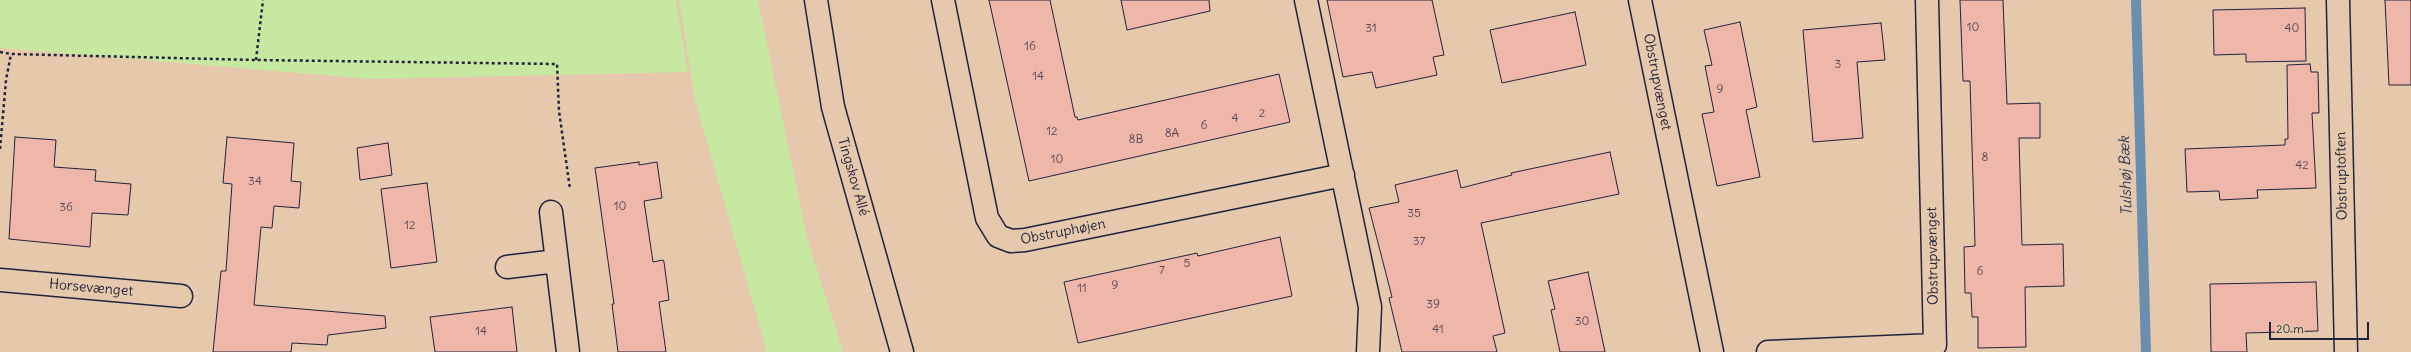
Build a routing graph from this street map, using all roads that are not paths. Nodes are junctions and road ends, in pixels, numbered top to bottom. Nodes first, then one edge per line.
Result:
1 (816, 0) edge
2 (943, 0) edge
3 (1306, 0) edge
4 (1640, 0) edge
5 (1927, 0) edge
6 (2338, 0) edge
7 (1343, 175) junction
8 (550, 212) dead end
9 (557, 261) junction
10 (508, 267) dead end
11 (0, 280) edge
12 (181, 296) dead end
13 (568, 352) edge
14 (902, 352) edge
15 (1368, 352) edge
16 (1712, 352) edge
17 (1768, 352) edge
18 (2346, 352) edge

1 - 14 street, Tingskov Allé
2 - 7 street, Obstruphøjen
3 - 7 street
4 - 16 street, Obstrupvænget
5 - 17 street, Obstrupvænget
6 - 18 street, Obstruptoften
7 - 15 street
8 - 9 street
9 - 10 street
9 - 13 street
11 - 12 street, Horsevænget

